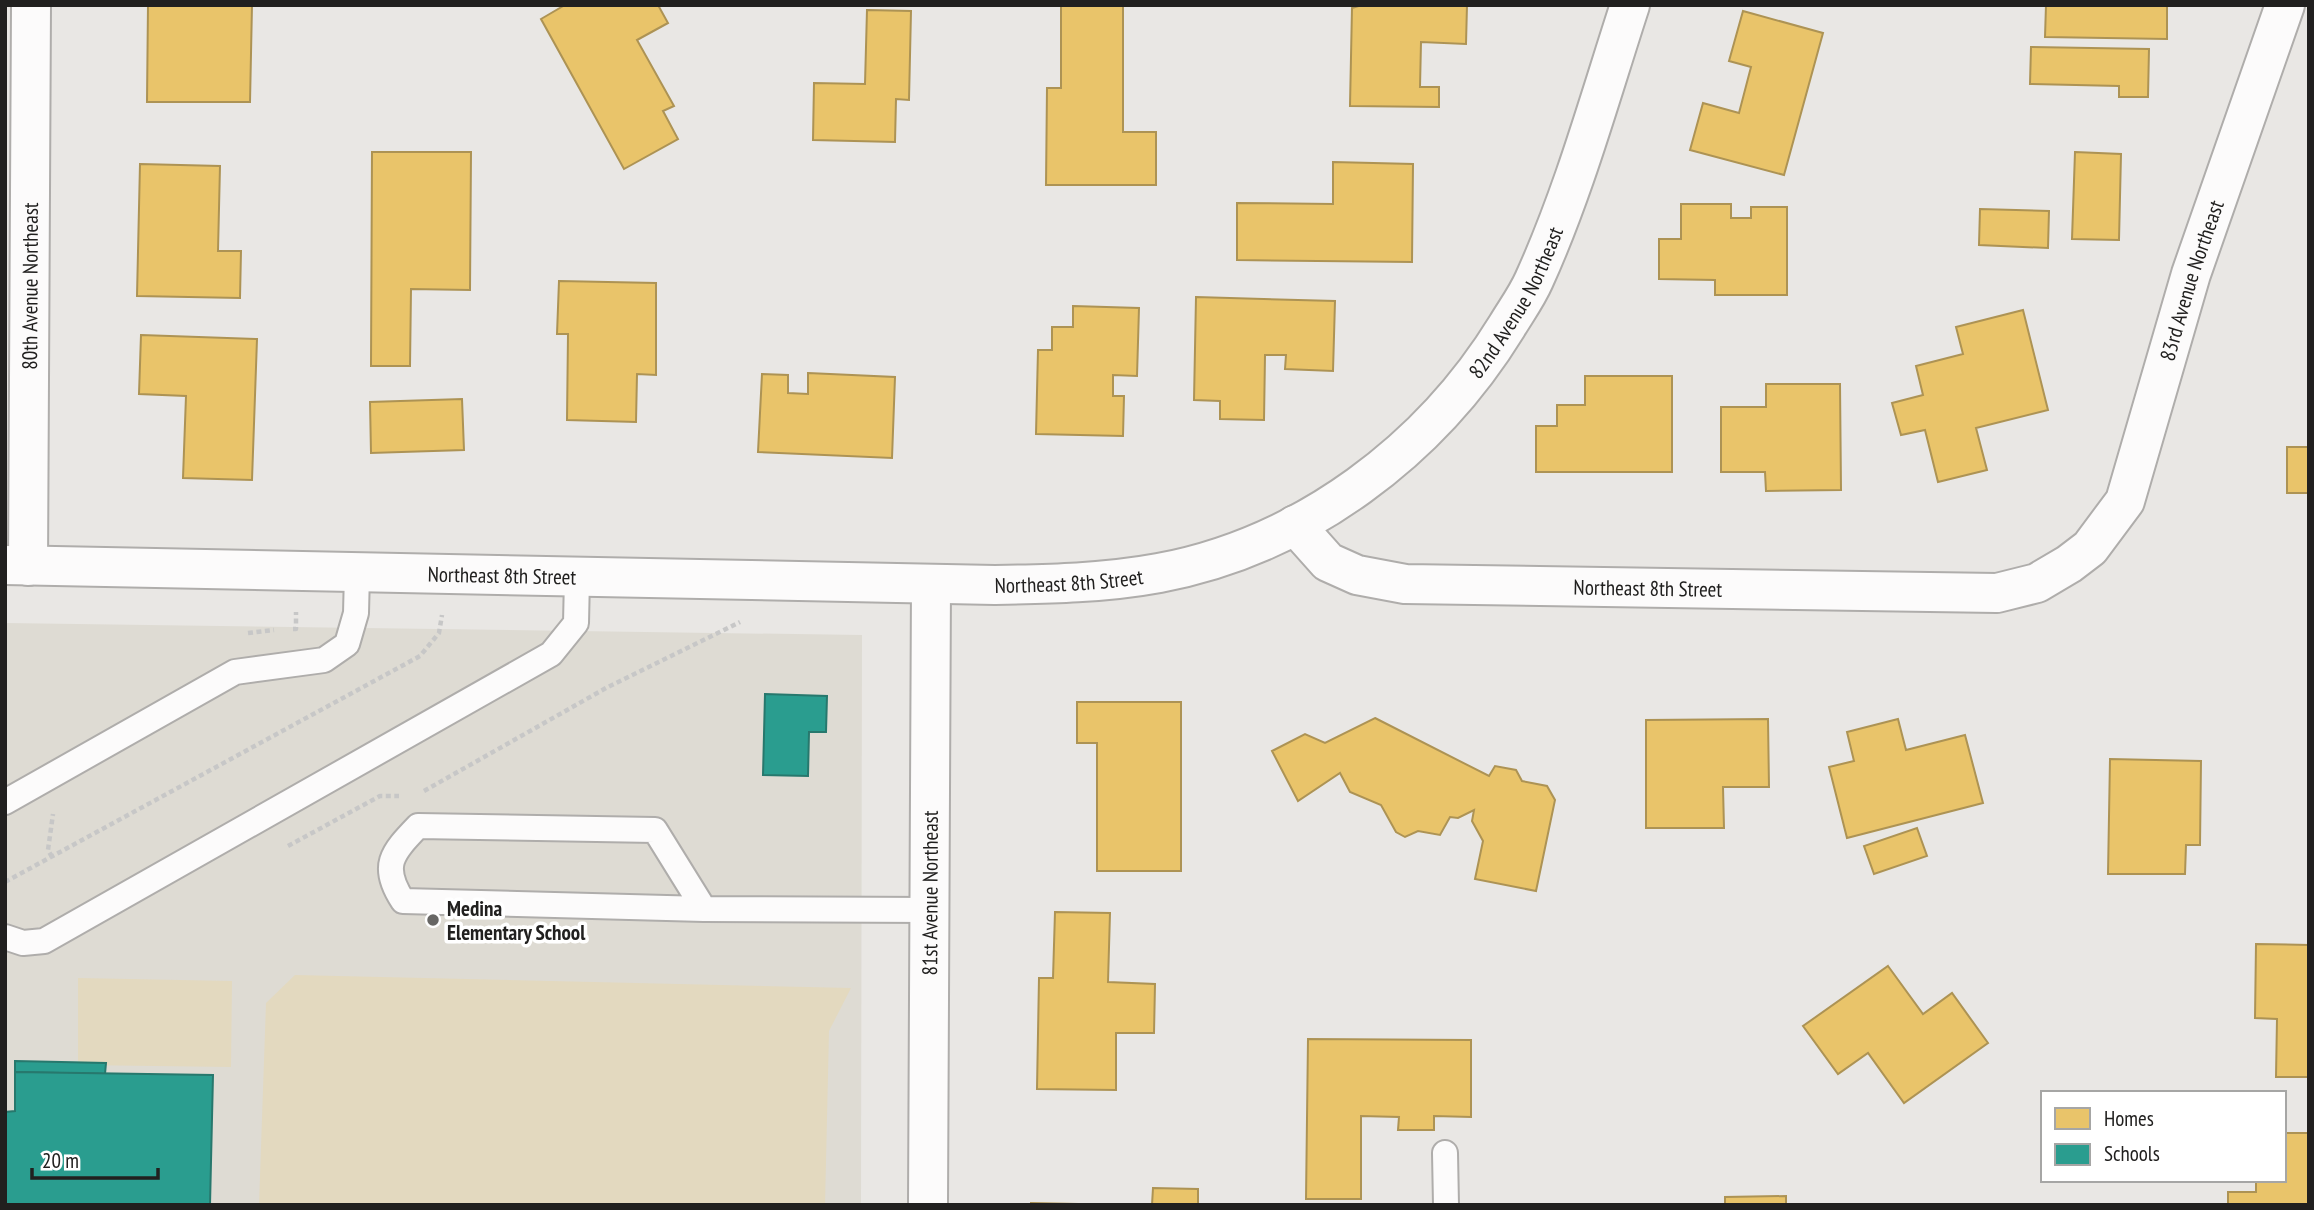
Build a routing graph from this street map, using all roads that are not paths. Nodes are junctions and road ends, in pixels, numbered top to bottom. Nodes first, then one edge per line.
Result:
1 (31, 5) edge
2 (1630, 5) edge
3 (2285, 5) edge
4 (1294, 525) junction
5 (2090, 548) joint
6 (16, 566) edge
7 (357, 573) junction
8 (577, 578) junction
9 (931, 584) junction
10 (5, 802) edge
11 (704, 909) junction
12 (930, 910) junction
13 (5, 937) edge
14 (1445, 1153) dead end
15 (928, 1205) edge
16 (1446, 1205) edge

1 - 6 street, 80th Avenue Northeast
2 - 4 street, 82nd Avenue Northeast
3 - 5 street, 83rd Avenue Northeast
4 - 5 street, Northeast 8th Street
4 - 9 street, Northeast 8th Street
6 - 7 street, Northeast 8th Street
7 - 8 street, Northeast 8th Street
7 - 10 lane
8 - 9 street, Northeast 8th Street
8 - 13 lane
9 - 12 street, 81st Avenue Northeast
11 - 11 lane
11 - 12 lane
12 - 15 street, 81st Avenue Northeast
14 - 16 lane

